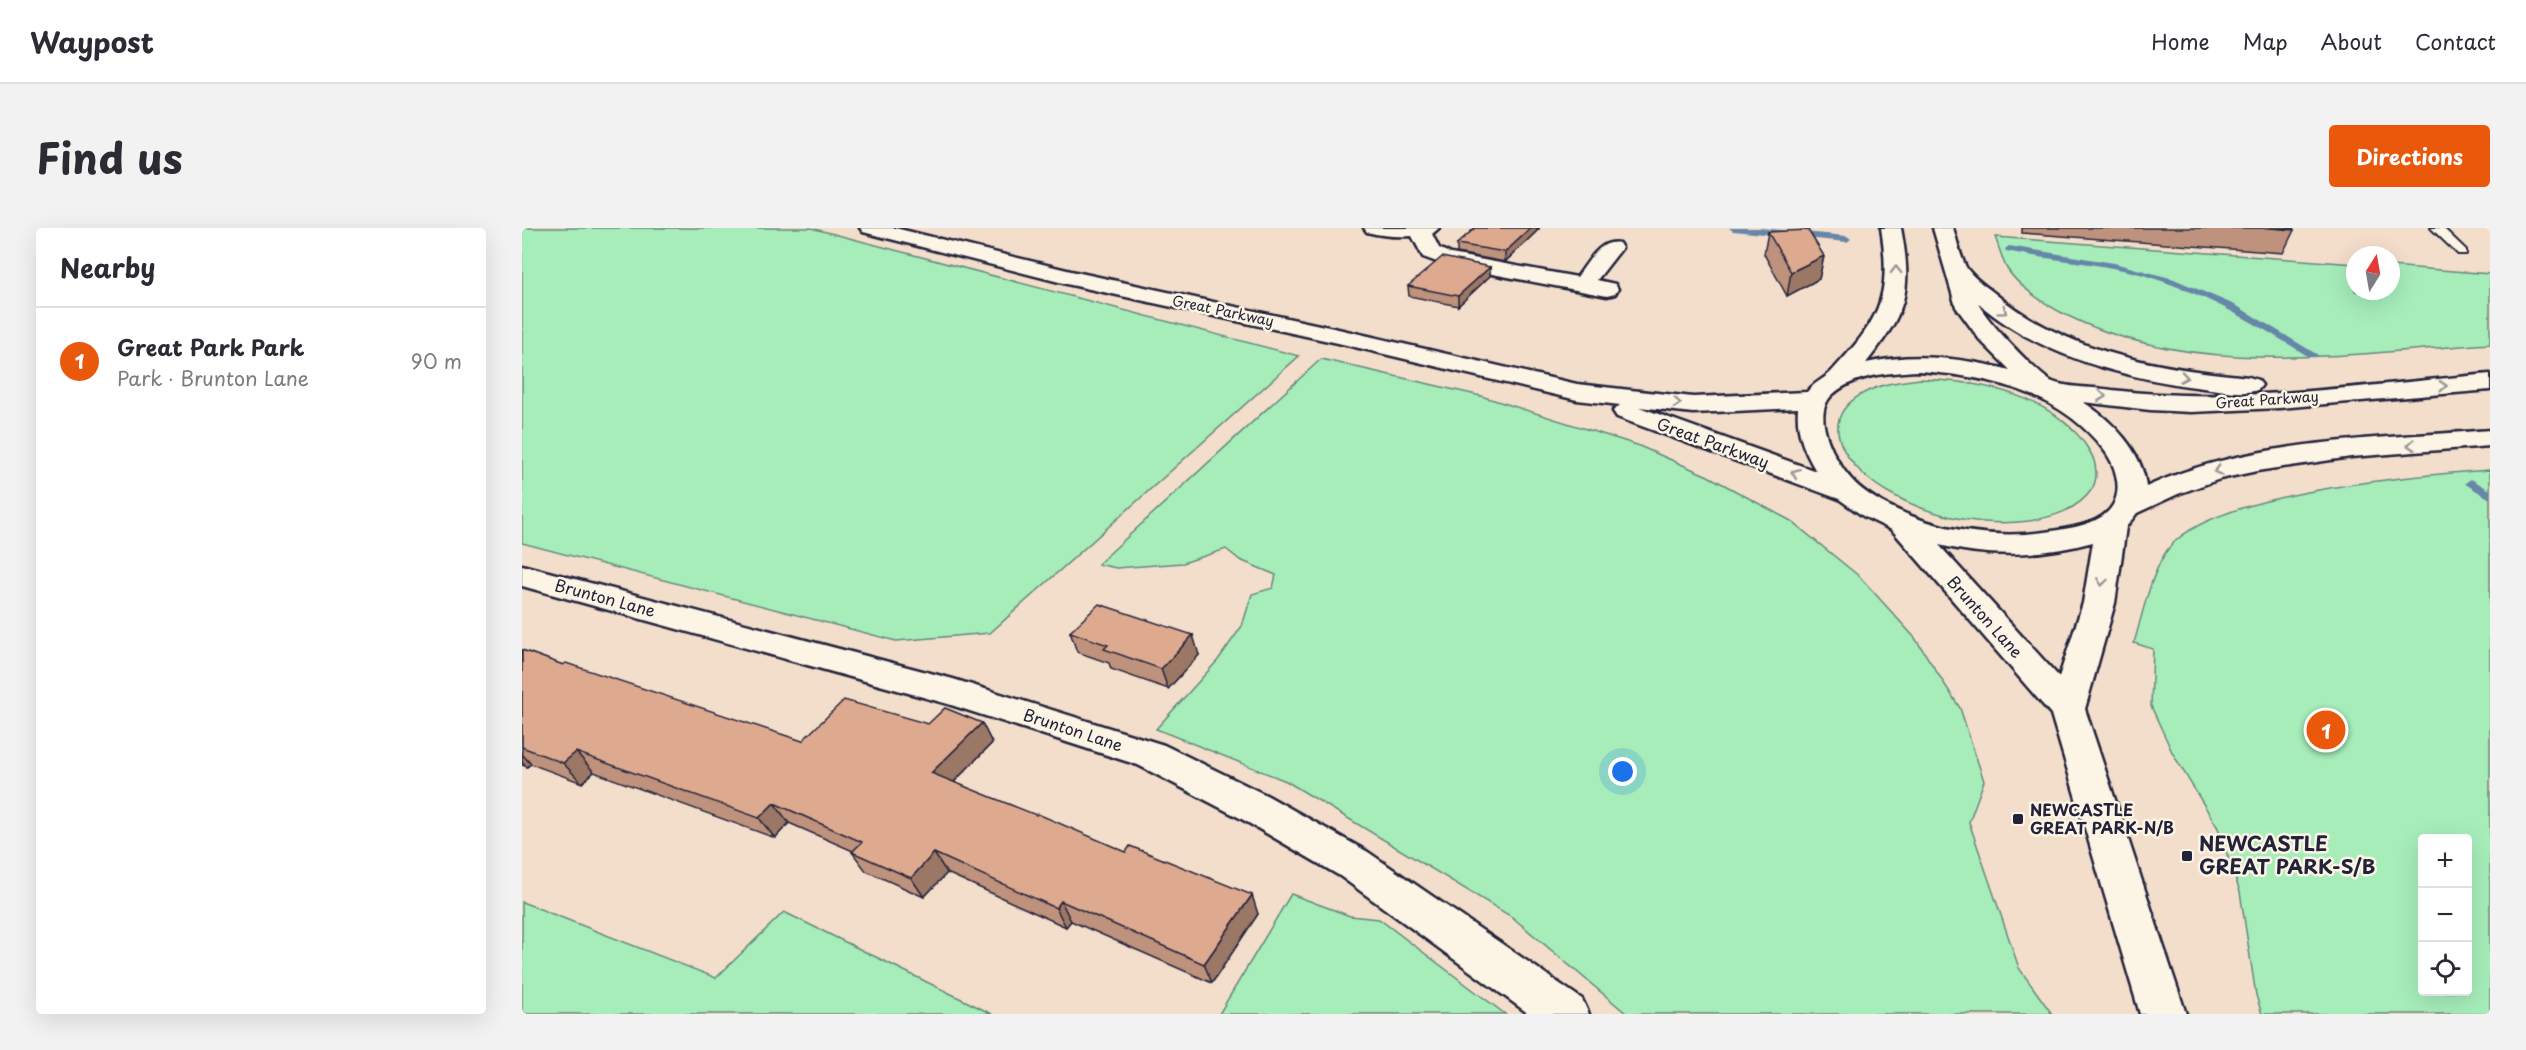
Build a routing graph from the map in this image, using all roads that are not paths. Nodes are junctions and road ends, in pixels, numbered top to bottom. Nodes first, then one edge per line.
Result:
1 (870, 228) edge
2 (1374, 228) edge
3 (1891, 228) edge
4 (1943, 228) edge
5 (2437, 228) edge
6 (1425, 229) edge
7 (1611, 248) dead end
8 (2462, 252) dead end
9 (1959, 272) junction
10 (1583, 284) junction
11 (1607, 289) dead end
12 (1842, 375) junction
13 (2490, 382) edge
14 (2044, 389) junction
15 (2400, 389) junction
16 (1577, 392) junction
17 (1815, 399) junction
18 (2490, 438) edge
19 (1850, 494) junction
20 (2119, 515) junction
21 (1903, 524) junction
22 (522, 575) edge
23 (2067, 709) junction
24 (1566, 1014) edge
25 (2163, 1014) edge

1 - 16 street, Great Parkway
2 - 6 street
12 -> 3 street
4 - 9 street
5 - 8 lane
6 - 10 street
7 - 10 street
9 - 14 street
9 -> 15 street
10 - 11 street
12 - 14 street, Great Parkway
12 - 17 street, Great Parkway
15 -> 13 street, Great Parkway
14 -> 15 street, Great Parkway
14 - 20 street, Great Parkway
16 -> 17 street, Great Parkway
19 -> 16 street, Great Parkway
17 - 19 street, Great Parkway
18 -> 20 street, Great Parkway
19 - 21 street, Great Parkway
20 - 21 street, Great Parkway
20 -> 23 street
21 - 23 street, Brunton Lane
22 - 24 street, Brunton Lane
23 - 25 street, Brunton Lane

